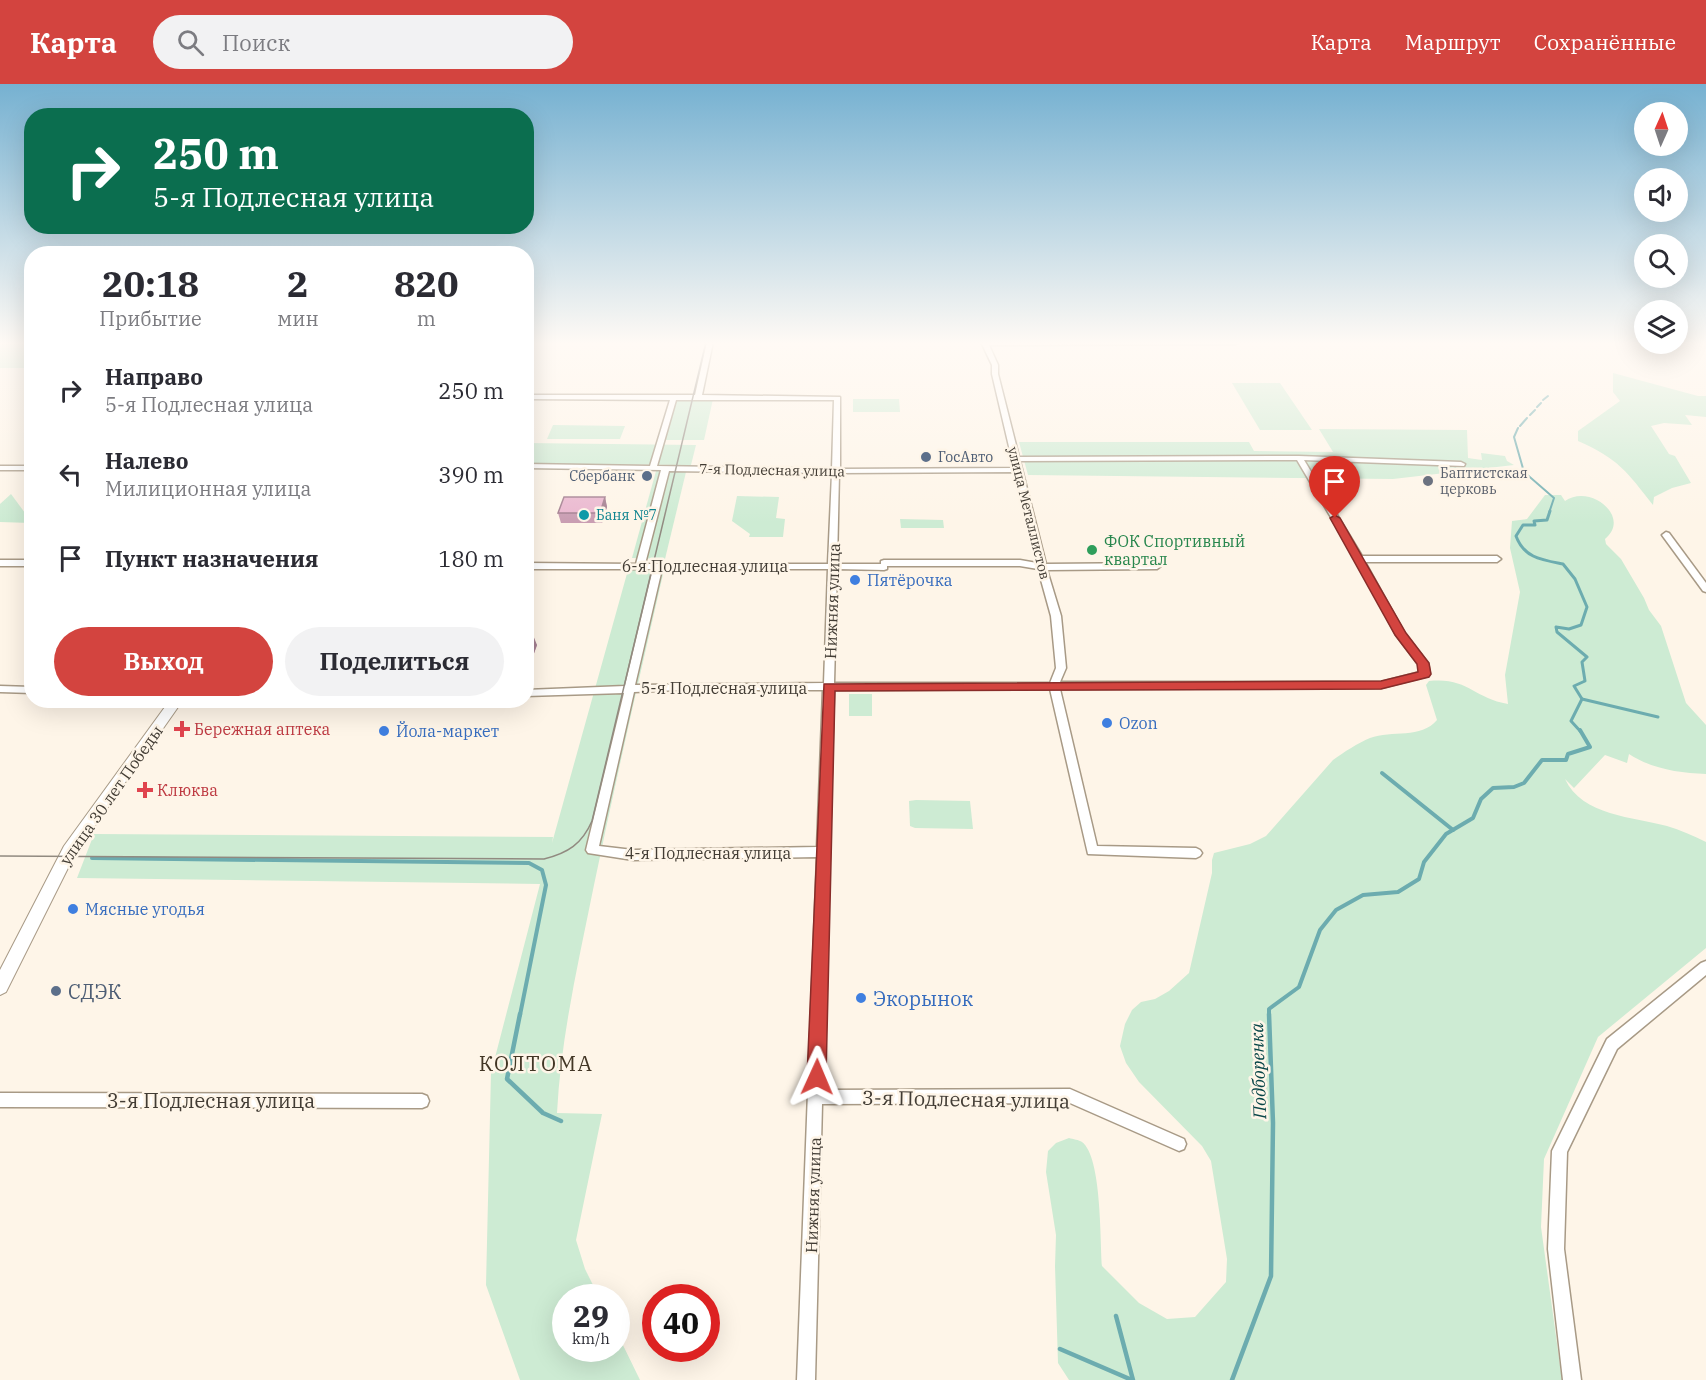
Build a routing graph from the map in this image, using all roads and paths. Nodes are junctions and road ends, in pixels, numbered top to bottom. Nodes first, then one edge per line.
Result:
1 (672, 402) edge
2 (838, 402) edge
3 (1002, 402) edge
4 (1299, 458) junction
5 (1015, 459) junction
6 (1461, 464) dead end
7 (534, 466) edge
8 (653, 467) junction
9 (666, 467) junction
10 (0, 468) edge
11 (24, 468) edge
12 (1017, 470) junction
13 (836, 471) junction
14 (1666, 535) dead end
15 (1359, 558) junction
16 (1497, 559) dead end
17 (0, 563) edge
18 (24, 563) edge
19 (534, 566) edge
20 (640, 566) junction
21 (658, 566) junction
22 (1157, 566) dead end
23 (833, 567) junction
24 (1042, 567) junction
25 (1706, 589) edge
26 (1054, 686) junction
27 (829, 687) junction
28 (630, 688) junction
29 (0, 689) edge
30 (24, 690) edge
31 (534, 693) edge
32 (171, 708) edge
33 (824, 852) junction
34 (1196, 853) dead end
35 (1706, 968) edge
36 (0, 987) edge
37 (816, 1097) junction
38 (0, 1100) edge
39 (422, 1101) dead end
40 (1179, 1144) dead end
41 (806, 1380) edge
42 (1572, 1380) edge

1 - 8 street
2 - 13 street, Нижняя улица
3 - 5 street, улица Металлистов
4 - 5 street
4 - 6 street
4 - 15 street
5 - 12 street, улица Металлистов
7 - 8 street, 7-я Подлесная улица
8 - 9 street, 7-я Подлесная улица
9 - 13 street, 7-я Подлесная улица
9 - 20 street
10 - 11 street
12 - 13 street, 7-я Подлесная улица
12 - 24 street, улица Металлистов
13 - 23 street, Нижняя улица
14 - 25 street
15 - 16 street
15 - 26 street, 5-я Подлесная улица
17 - 18 street
19 - 20 street, 6-я Подлесная улица
20 - 21 street, 6-я Подлесная улица
21 - 23 street, 6-я Подлесная улица
21 - 28 street
22 - 24 street, 6-я Подлесная улица
23 - 24 street, 6-я Подлесная улица
23 - 27 street, Нижняя улица
24 - 26 street, улица Металлистов
26 - 27 street, 5-я Подлесная улица
26 - 34 street
27 - 28 street, 5-я Подлесная улица
27 - 33 street, Нижняя улица
28 - 31 street, 5-я Подлесная улица
28 - 33 street, 4-я Подлесная улица
29 - 30 street
32 - 36 main road, улица 30 лет Победы
33 - 37 street, Нижняя улица
35 - 42 street
37 - 40 street, 3-я Подлесная улица
37 - 41 street, Нижняя улица
38 - 39 street, 3-я Подлесная улица

